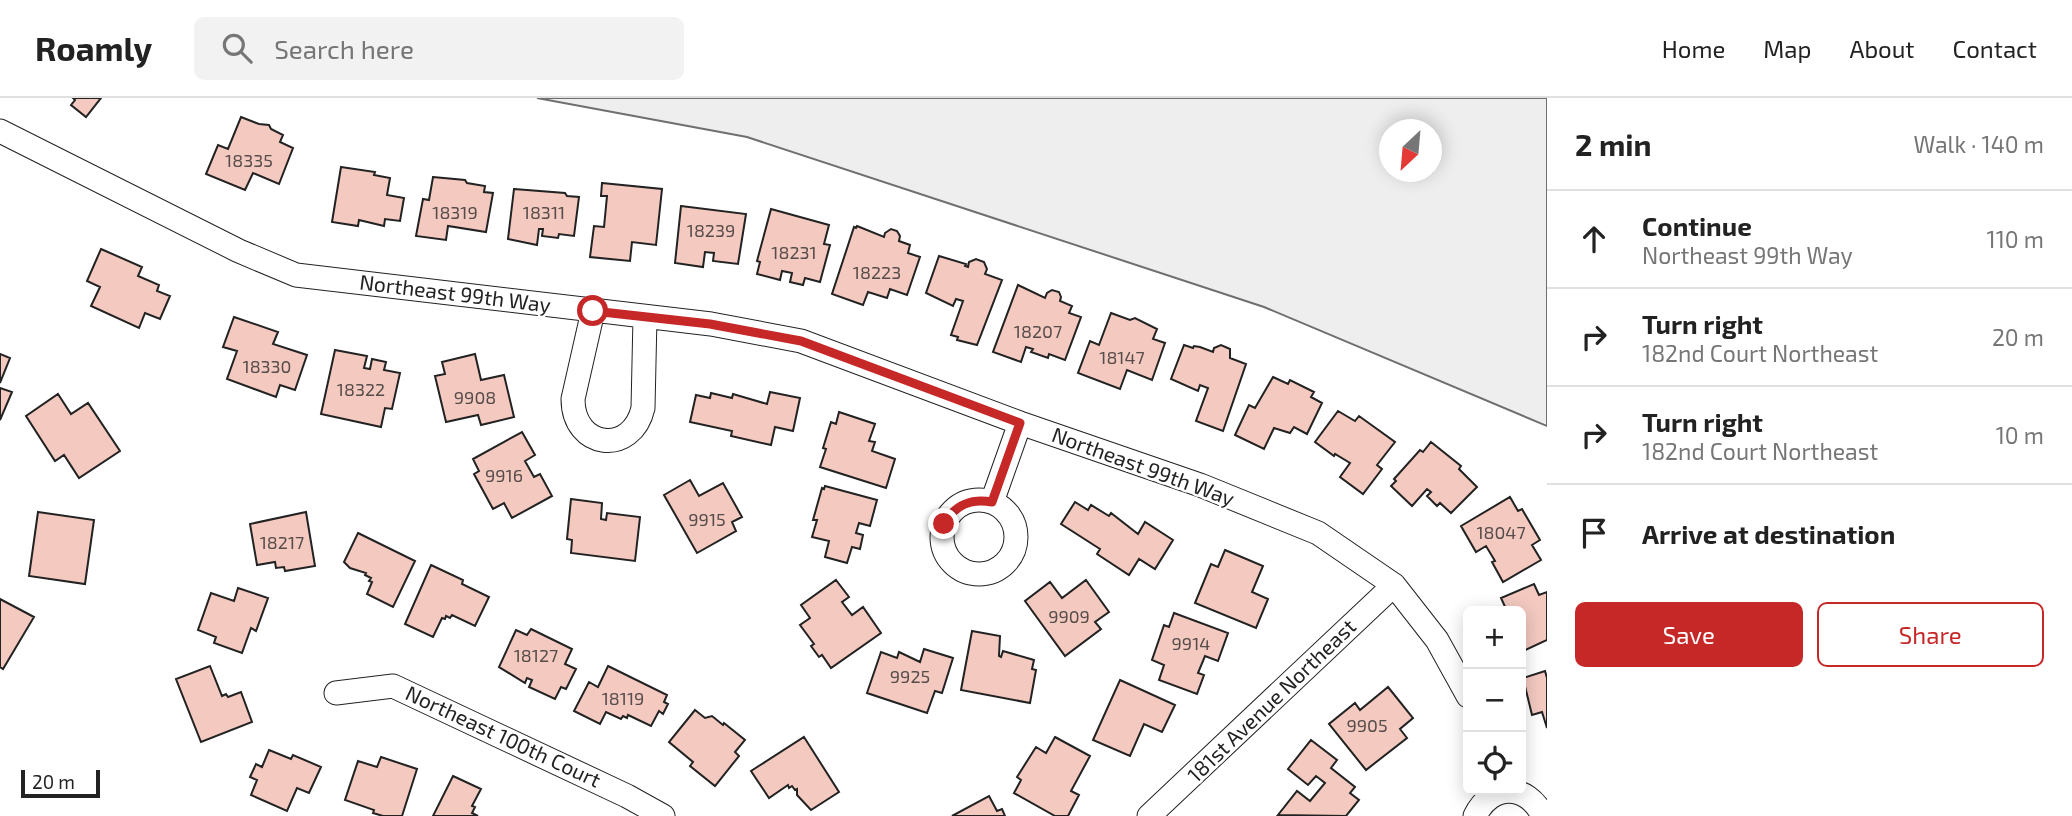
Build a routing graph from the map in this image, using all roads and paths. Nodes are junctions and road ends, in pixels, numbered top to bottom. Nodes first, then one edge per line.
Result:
1 (0, 131) edge
2 (593, 311) junction
3 (645, 317) junction
4 (1020, 423) junction
5 (992, 502) dead end
6 (1394, 585) junction
7 (1463, 687) edge
8 (336, 693) dead end
9 (1492, 795) edge
10 (1521, 795) edge
11 (663, 816) edge
12 (1149, 816) edge
13 (1475, 816) edge
14 (1543, 816) edge

1 - 2 street, Northeast 99th Way
2 - 3 street, Northeast 99th Way
2 - 3 street
3 - 4 street, Northeast 99th Way
4 - 5 street
4 - 6 street, Northeast 99th Way
6 - 7 street, Northeast 99th Way
6 - 12 street, 181st Avenue Northeast
8 - 11 street, Northeast 100th Court
9 - 13 street
10 - 14 street

